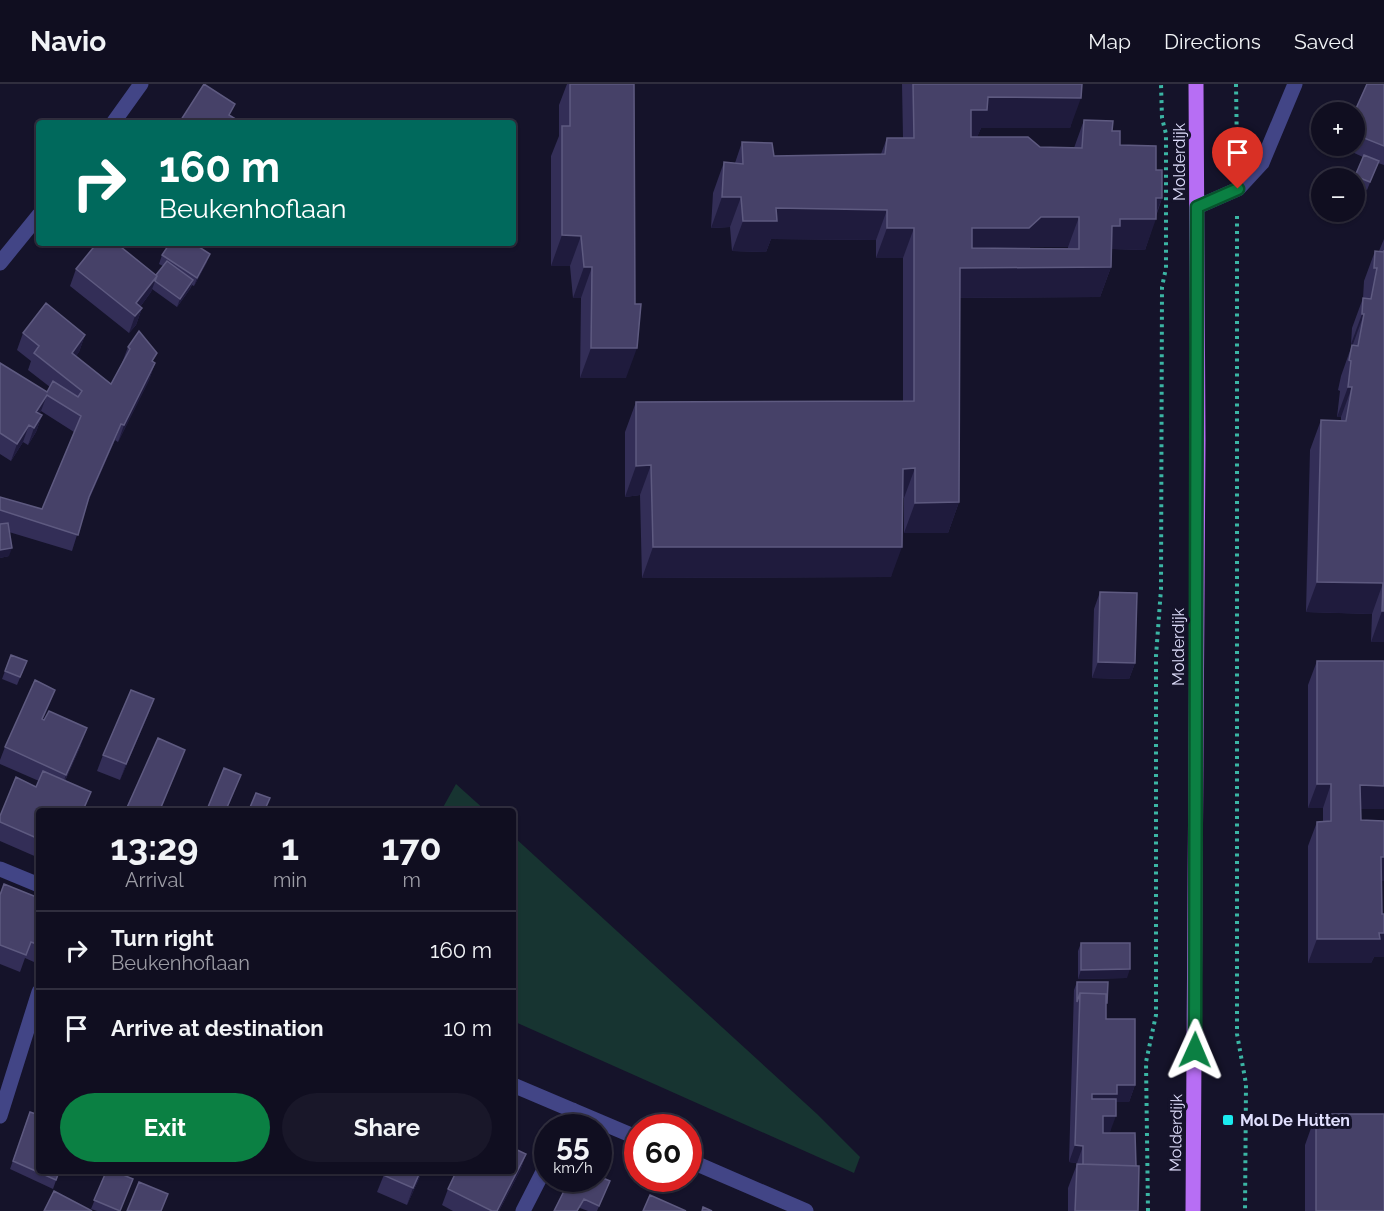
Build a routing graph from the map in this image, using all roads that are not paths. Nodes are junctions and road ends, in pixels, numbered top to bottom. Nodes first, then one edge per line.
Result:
1 (141, 84) edge
2 (1196, 84) edge
3 (1295, 84) edge
4 (115, 120) edge
5 (1197, 207) junction
6 (36, 219) edge
7 (0, 263) edge
8 (0, 869) edge
9 (36, 884) edge
10 (36, 1002) edge
11 (516, 1086) edge
12 (573, 1110) junction
13 (571, 1114) edge
14 (0, 1116) edge
15 (624, 1132) edge
16 (702, 1167) edge
17 (534, 1191) edge
18 (788, 1208) edge
19 (524, 1211) edge
20 (806, 1211) edge
21 (1192, 1211) edge

1 - 4 street
2 - 5 main road, Molderdijk
3 - 5 street
5 - 21 main road, Molderdijk
6 - 7 street
8 - 9 street
10 - 14 street
11 - 12 street
12 - 13 street
12 - 15 street
16 - 18 street
17 - 19 street
18 - 20 street

